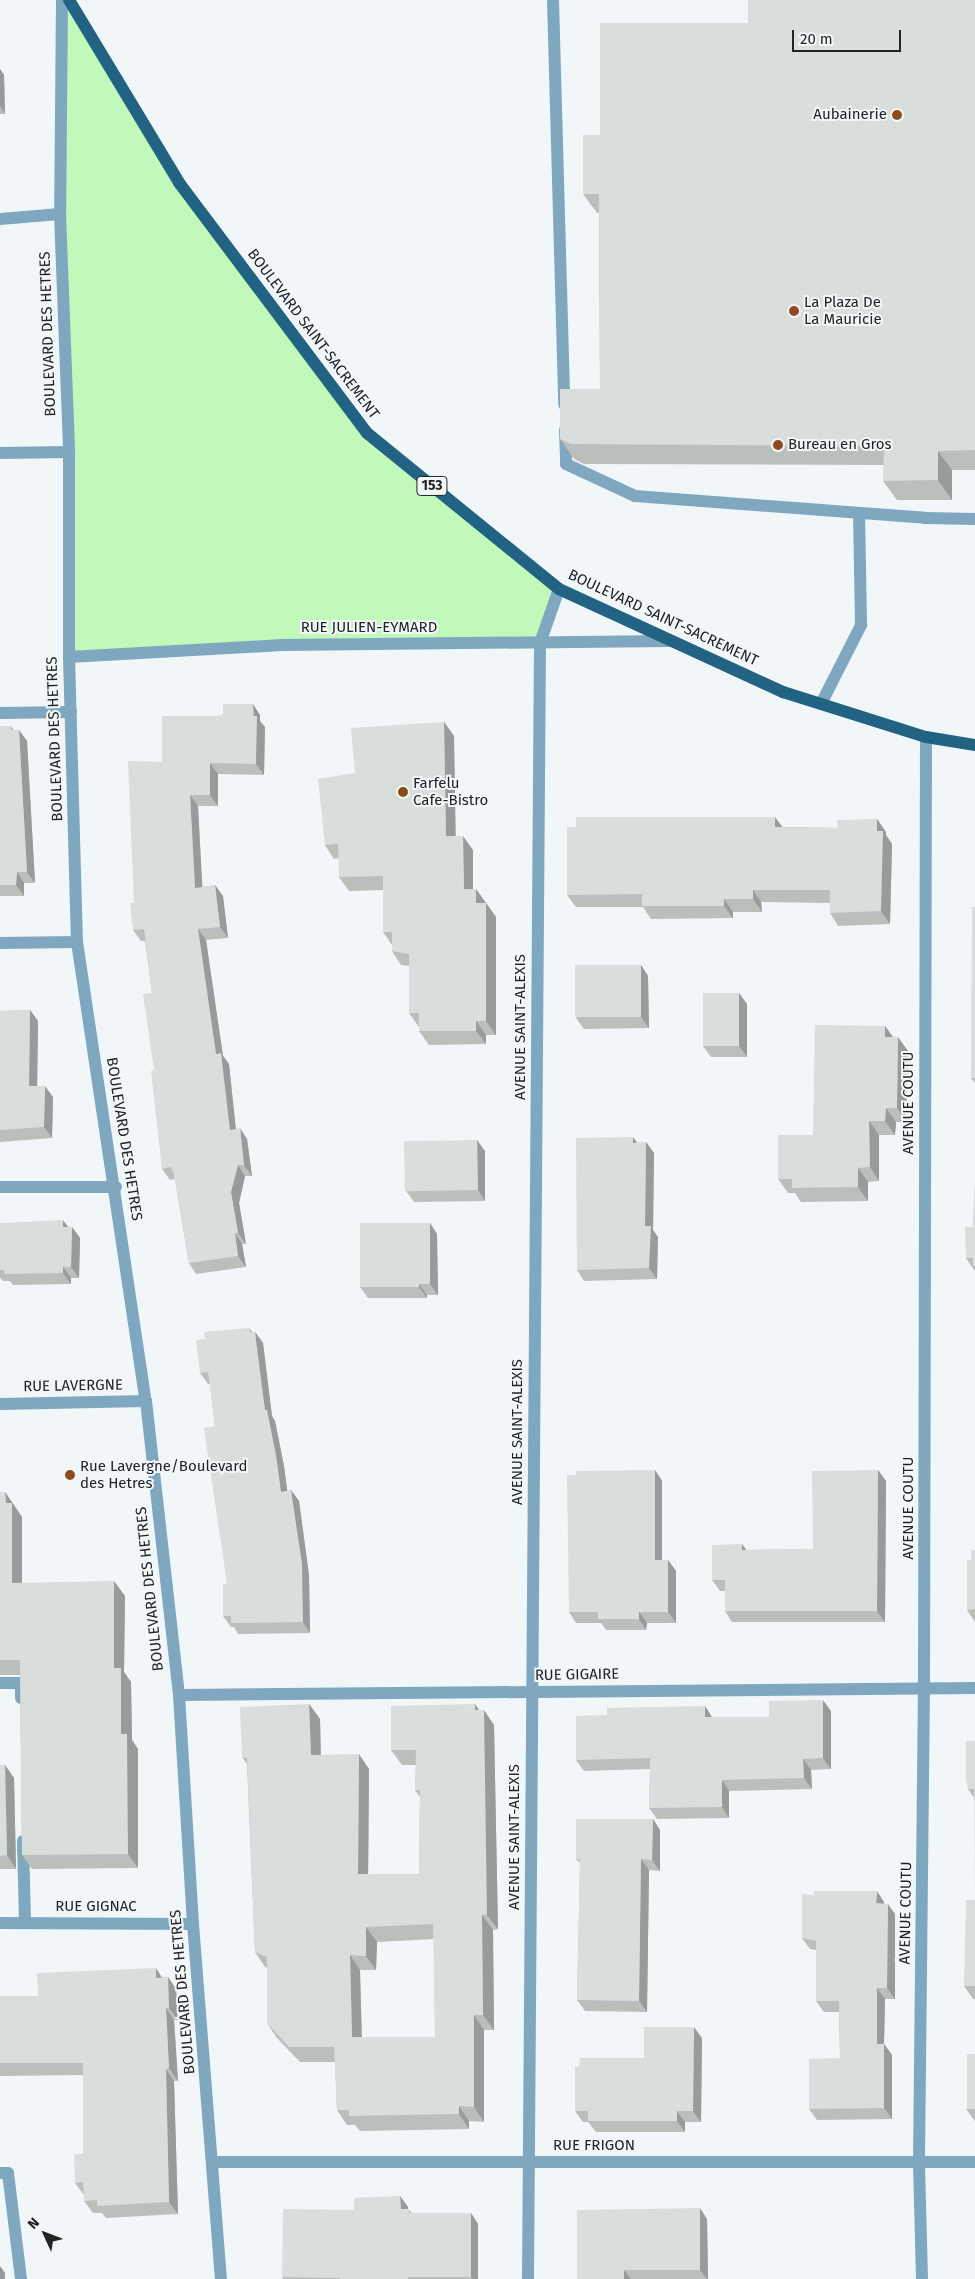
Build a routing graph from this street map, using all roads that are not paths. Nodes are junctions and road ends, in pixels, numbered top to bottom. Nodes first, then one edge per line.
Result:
1 (62, 0) edge
2 (69, 0) edge
3 (552, 0) edge
4 (60, 214) junction
5 (0, 219) edge
6 (69, 452) junction
7 (0, 453) edge
8 (859, 513) junction
9 (975, 519) edge
10 (559, 589) junction
11 (669, 641) junction
12 (540, 643) junction
13 (69, 657) junction
14 (820, 704) junction
15 (0, 712) edge
16 (71, 712) junction
17 (926, 737) junction
18 (975, 745) edge
19 (77, 942) junction
20 (0, 943) edge
21 (0, 1187) edge
22 (116, 1187) junction
23 (146, 1401) junction
24 (0, 1404) edge
25 (0, 1682) edge
26 (924, 1688) junction
27 (975, 1688) edge
28 (532, 1692) junction
29 (179, 1695) junction
30 (21, 1712) edge
31 (23, 1827) edge
32 (0, 1923) edge
33 (25, 1923) junction
34 (193, 1924) junction
35 (214, 2162) junction
36 (529, 2162) junction
37 (920, 2162) junction
38 (975, 2162) edge
39 (0, 2173) edge
40 (21, 2279) edge
41 (221, 2279) edge
42 (528, 2279) edge
43 (922, 2279) edge

1 - 4 street, BOULEVARD DES HETRES
2 - 10 main road, BOULEVARD SAINT-SACREMENT / 153
3 - 8 street
4 - 5 street
4 - 6 street, BOULEVARD DES HETRES
6 - 7 street
6 - 13 street, BOULEVARD DES HETRES
8 - 9 street
8 - 14 street
10 - 11 main road, BOULEVARD SAINT-SACREMENT / 153
10 - 12 street, AVENUE SAINT-ALEXIS
11 - 12 street, RUE JULIEN-EYMARD
11 - 14 main road, BOULEVARD SAINT-SACREMENT / 153
12 - 13 street, RUE JULIEN-EYMARD
12 - 28 street, AVENUE SAINT-ALEXIS
13 - 16 street, BOULEVARD DES HETRES
14 - 17 main road, BOULEVARD SAINT-SACREMENT / 153
15 - 16 street
16 - 19 street, BOULEVARD DES HETRES
17 - 18 main road, BOULEVARD SAINT-SACREMENT / 153
17 - 26 street, AVENUE COUTU
19 - 20 street
19 - 22 street, BOULEVARD DES HETRES
21 - 22 street
22 - 23 street, BOULEVARD DES HETRES
23 - 24 street, RUE LAVERGNE
23 - 29 street, BOULEVARD DES HETRES
25 - 30 street
26 - 27 street, RUE GIGAIRE
26 - 28 street, RUE GIGAIRE
26 - 37 street, AVENUE COUTU
28 - 29 street, RUE GIGAIRE
28 - 36 street, AVENUE SAINT-ALEXIS
29 - 34 street, BOULEVARD DES HETRES
31 - 33 street
32 - 33 street, RUE GIGNAC
33 - 34 street, RUE GIGNAC
34 - 35 street, BOULEVARD DES HETRES
35 - 36 street, RUE FRIGON
35 - 41 street, BOULEVARD DES HETRES
36 - 37 street, RUE FRIGON
36 - 42 street, AVENUE SAINT-ALEXIS
37 - 38 street, RUE FRIGON
37 - 43 street, AVENUE COUTU
39 - 40 street

